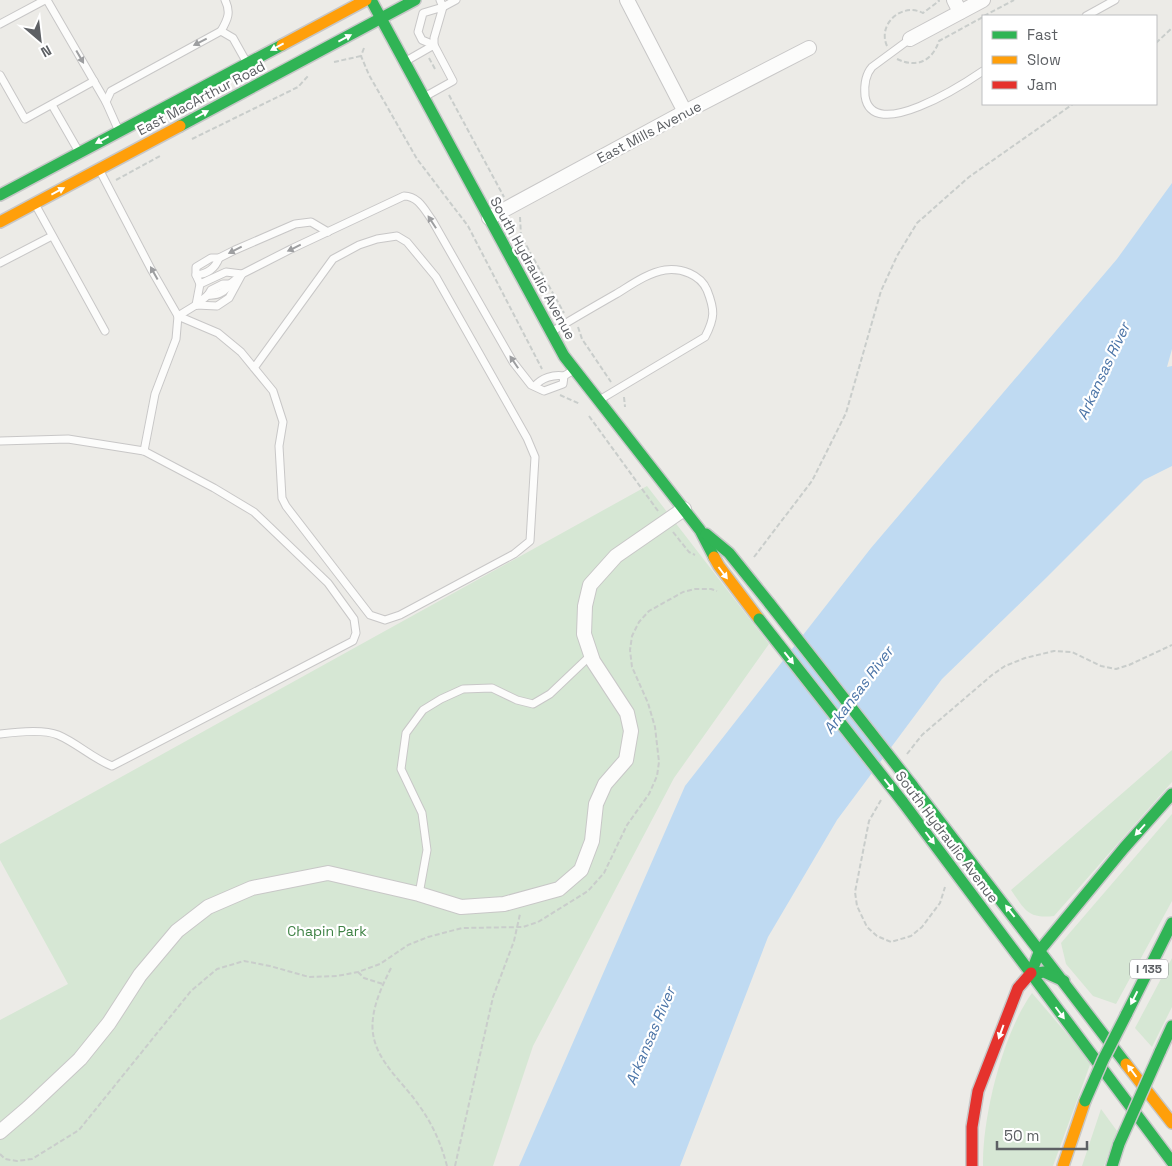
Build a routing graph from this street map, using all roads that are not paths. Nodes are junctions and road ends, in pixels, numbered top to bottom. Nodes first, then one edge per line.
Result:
1 (46, 0) edge
2 (225, 0) edge
3 (366, 0) edge
4 (371, 0) edge
5 (415, 0) edge
6 (456, 0) edge
7 (627, 0) edge
8 (983, 0) edge
9 (1115, 0) edge
10 (442, 3) edge
11 (957, 6) edge
12 (1088, 15) edge
13 (381, 18) junction
14 (0, 24) edge
15 (222, 31) junction
16 (910, 39) joint
17 (434, 45) junction
18 (809, 48) dead end
19 (404, 62) junction
20 (248, 63) junction
21 (982, 72) edge
22 (0, 75) edge
23 (94, 81) junction
24 (423, 97) junction
25 (106, 102) junction
26 (52, 104) junction
27 (685, 112) junction
28 (119, 132) junction
29 (79, 153) junction
30 (99, 169) junction
31 (0, 195) edge
32 (35, 204) junction
33 (489, 218) junction
34 (0, 222) edge
35 (328, 232) junction
36 (52, 236) junction
37 (0, 263) edge
38 (242, 274) junction
39 (200, 284) junction
40 (196, 305) junction
41 (178, 316) junction
42 (105, 331) dead end
43 (551, 332) junction
44 (254, 368) junction
45 (574, 369) junction
46 (564, 376) junction
47 (535, 386) junction
48 (599, 401) junction
49 (0, 441) edge
50 (144, 451) junction
51 (684, 510) junction
52 (700, 530) junction
53 (591, 655) junction
54 (0, 734) edge
55 (1172, 794) edge
56 (419, 894) junction
57 (1172, 923) edge
58 (1040, 950) junction
59 (1031, 974) junction
60 (1064, 981) junction
61 (1172, 1026) edge
62 (1172, 1123) edge
63 (0, 1132) edge
64 (1172, 1162) edge
65 (972, 1166) edge
66 (1063, 1166) edge
67 (1112, 1166) edge

1 - 14 lane
1 -> 23 lane
2 - 15 lane
3 -> 20 main road, East MacArthur Road
4 - 13 main road, South Hydraulic Avenue
5 - 13 main road, East MacArthur Road
6 - 10 lane
7 - 27 street
8 - 11 street
9 - 12 lane
10 - 17 lane
10 - 17 lane
11 - 16 street
13 - 19 main road, South Hydraulic Avenue
30 -> 13 main road, East MacArthur Road
15 - 20 lane
15 -> 25 lane
16 - 21 lane
17 - 19 lane
17 - 24 lane
18 - 27 street, East Mills Avenue
19 - 24 main road, South Hydraulic Avenue
20 - 28 main road, East MacArthur Road
22 - 26 lane
23 - 25 lane
23 - 26 lane
24 - 33 main road, South Hydraulic Avenue
25 - 28 lane
26 - 29 lane
27 - 33 street, East Mills Avenue
28 -> 29 main road, East MacArthur Road
29 - 31 main road, East MacArthur Road
32 -> 30 main road, East MacArthur Road
41 -> 30 lane
32 - 34 main road, East MacArthur Road
32 - 36 lane
33 - 43 main road, South Hydraulic Avenue
35 -> 38 lane
35 -> 39 lane
47 -> 35 lane
36 - 37 lane
36 - 42 lane
38 - 39 lane
38 - 40 lane
38 - 40 lane
39 - 40 lane
40 - 41 lane
41 - 44 lane
41 - 50 lane
43 - 45 main road, South Hydraulic Avenue
43 - 48 lane
44 - 44 lane
45 - 46 lane
45 - 48 main road, South Hydraulic Avenue
46 - 47 lane
46 - 47 lane
48 - 51 main road, South Hydraulic Avenue
49 - 50 lane
50 - 54 lane
51 - 52 main road, South Hydraulic Avenue
51 - 53 street
58 -> 52 main road, South Hydraulic Avenue, bridge
52 -> 59 main road, South Hydraulic Avenue, bridge
53 - 56 lane
53 - 56 street
55 -> 58 main road
56 - 63 street
57 -> 66 main road, I 135, bridge
58 - 59 main road
58 - 60 main road, South Hydraulic Avenue
59 - 60 main road
59 -> 64 main road, South Hydraulic Avenue
59 -> 65 main road
62 -> 60 main road, South Hydraulic Avenue
61 - 67 main road, bridge

